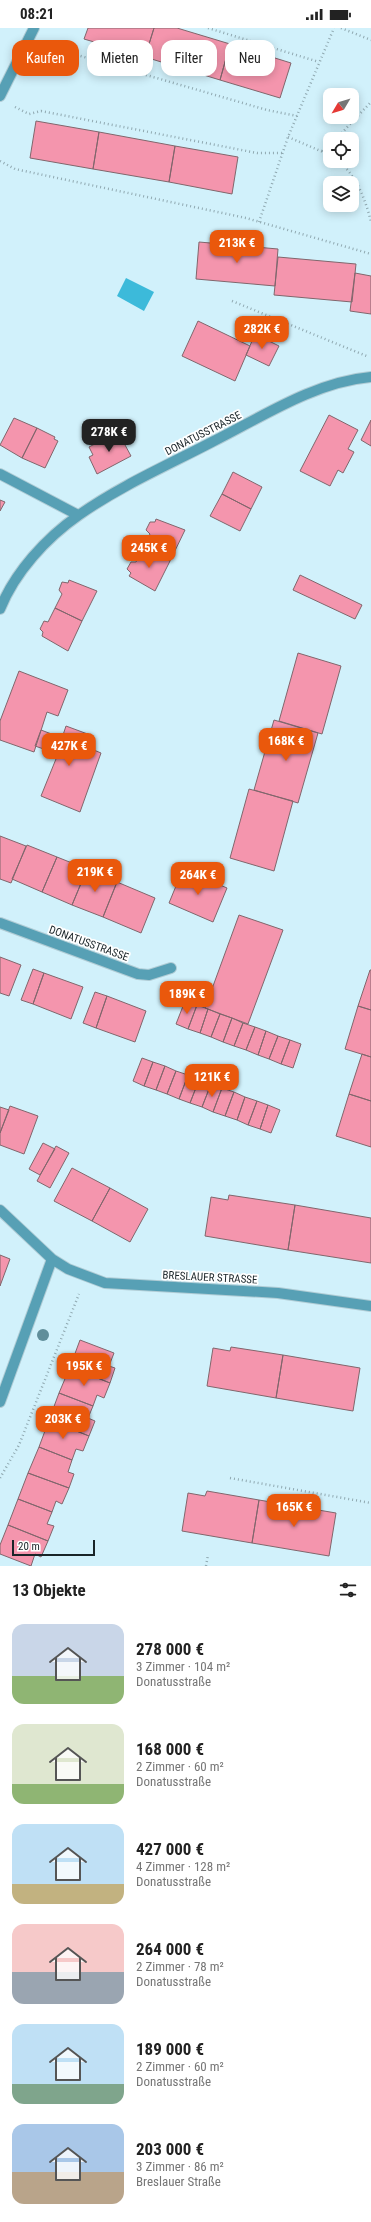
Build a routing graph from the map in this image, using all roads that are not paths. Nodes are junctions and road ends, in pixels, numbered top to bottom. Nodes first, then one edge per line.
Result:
1 (34, 28) edge
2 (0, 96) edge
3 (371, 377) edge
4 (0, 474) edge
5 (75, 513) junction
6 (0, 609) edge
7 (0, 923) edge
8 (171, 968) dead end
9 (0, 1210) edge
10 (52, 1259) junction
11 (371, 1306) edge
12 (0, 1402) edge

1 - 2 street
3 - 5 street, DONATUSSTRASSE
4 - 5 street
5 - 6 street, DONATUSSTRASSE
7 - 8 street, DONATUSSTRASSE
9 - 10 street, BRESLAUER STRASSE
10 - 11 street, BRESLAUER STRASSE
10 - 12 street

